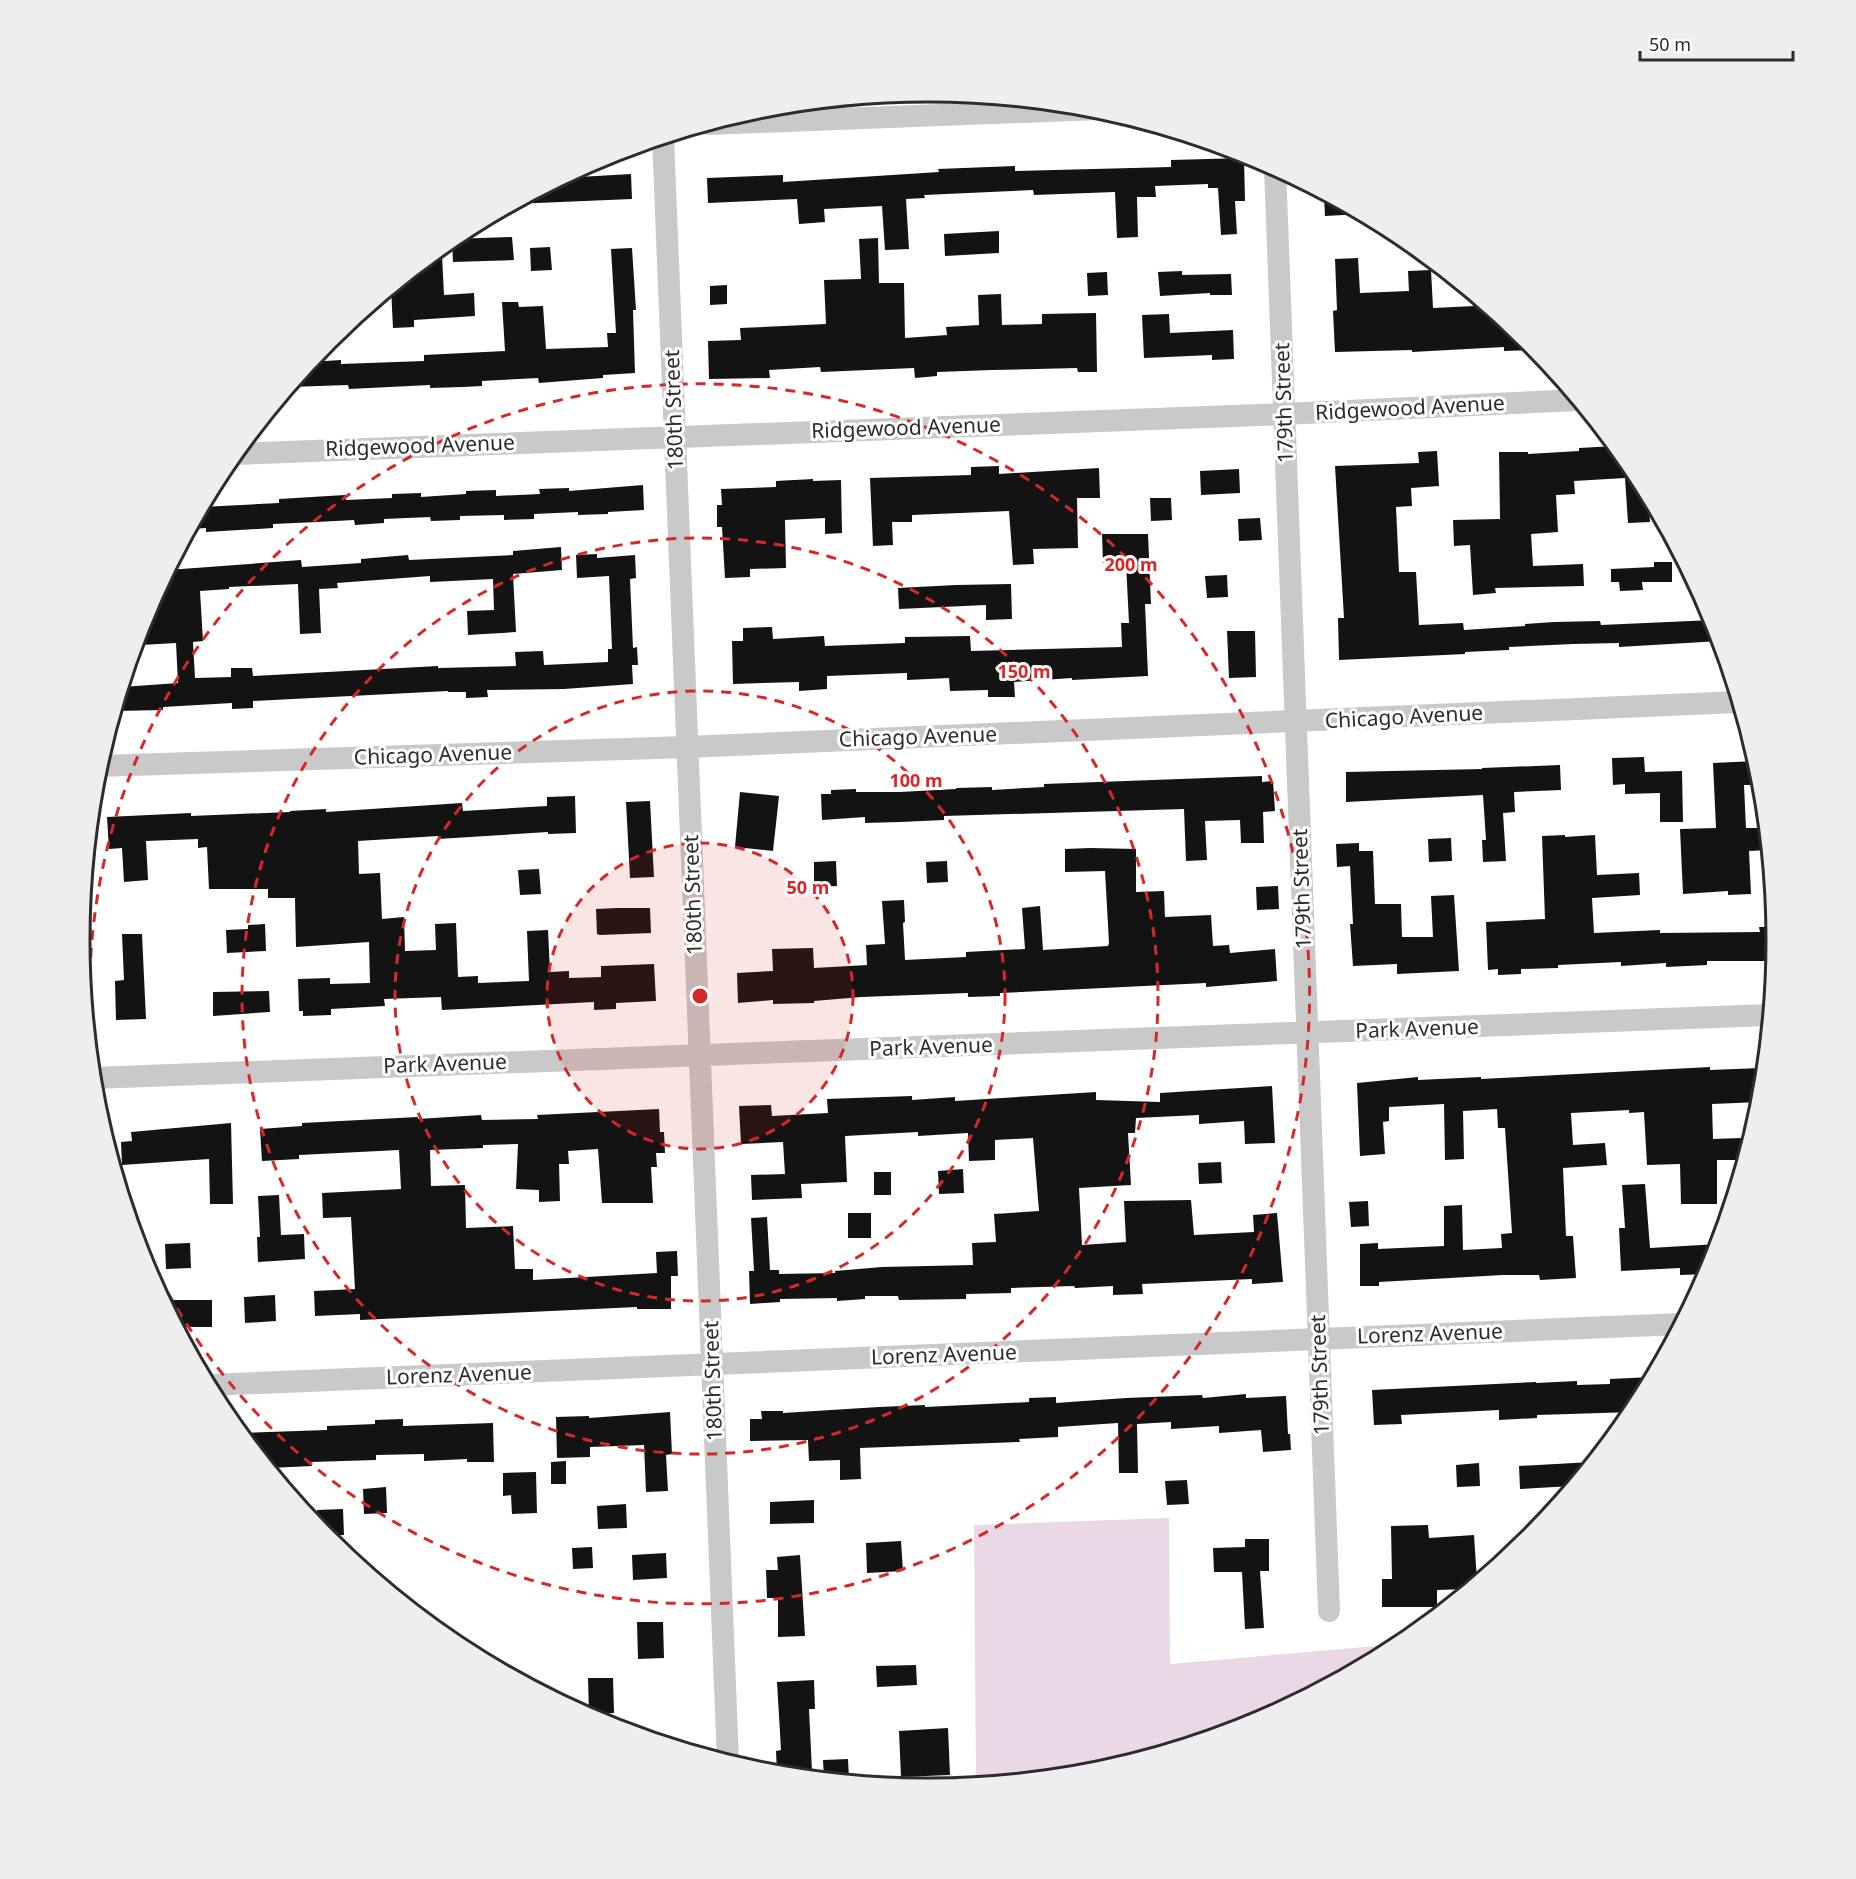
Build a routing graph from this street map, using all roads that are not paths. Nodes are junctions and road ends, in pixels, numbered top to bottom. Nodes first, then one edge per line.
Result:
1 (1044, 110) edge
2 (745, 122) edge
3 (663, 145) edge
4 (1275, 177) edge
5 (1569, 400) edge
6 (1284, 414) junction
7 (675, 436) junction
8 (246, 454) edge
9 (1731, 702) edge
10 (1296, 722) junction
11 (687, 747) junction
12 (109, 766) edge
13 (1762, 1015) edge
14 (1308, 1033) junction
15 (700, 1055) junction
16 (102, 1078) edge
17 (1672, 1324) edge
18 (1319, 1339) junction
19 (712, 1364) junction
20 (218, 1385) edge
21 (1329, 1611) dead end
22 (728, 1753) edge

1 - 2 street
3 - 7 street, 180th Street
4 - 6 street, 179th Street
5 - 6 street, Ridgewood Avenue
6 - 7 street, Ridgewood Avenue
6 - 10 street, 179th Street
7 - 8 street, Ridgewood Avenue
7 - 11 street, 180th Street
9 - 10 street, Chicago Avenue
10 - 11 street, Chicago Avenue
10 - 14 street, 179th Street
11 - 12 street, Chicago Avenue
11 - 15 street, 180th Street
13 - 14 street, Park Avenue
14 - 15 street, Park Avenue
14 - 18 street, 179th Street
15 - 16 street, Park Avenue
15 - 19 street, 180th Street
17 - 18 street, Lorenz Avenue
18 - 19 street, Lorenz Avenue
18 - 21 street, 179th Street
19 - 20 street, Lorenz Avenue
19 - 22 street, 180th Street

